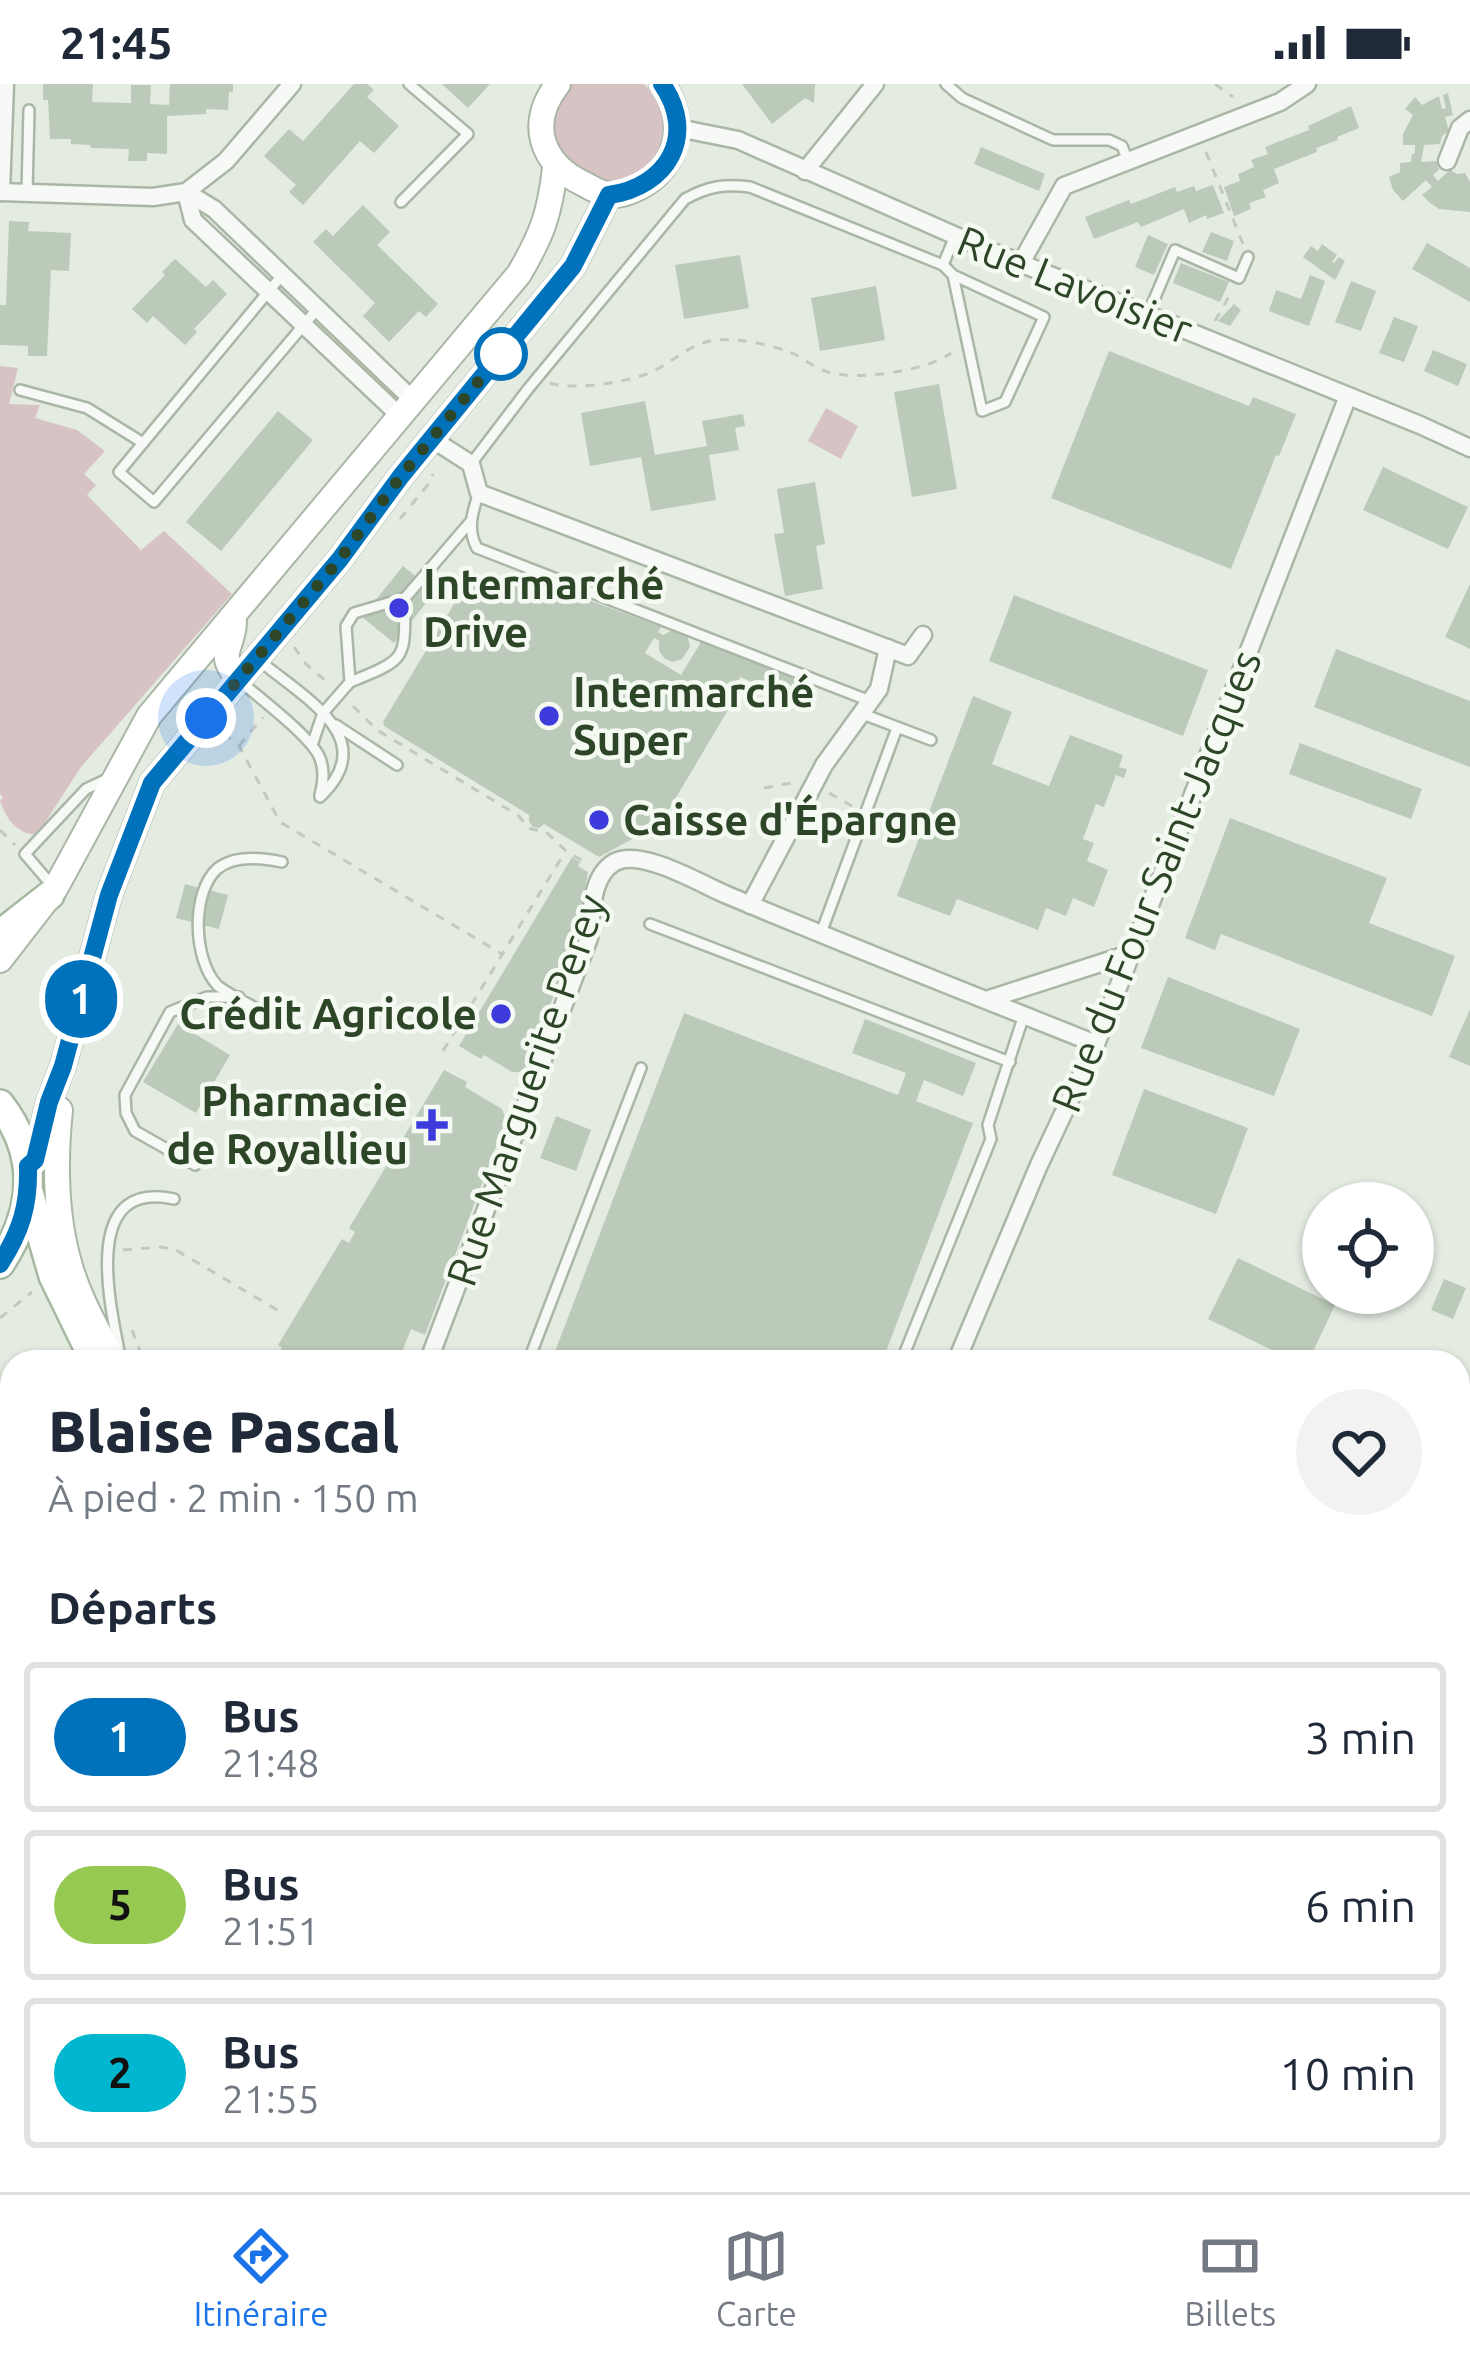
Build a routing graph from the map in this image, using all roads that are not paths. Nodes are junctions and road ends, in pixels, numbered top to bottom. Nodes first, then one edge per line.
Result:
1 (5, 84) edge
2 (292, 84) edge
3 (409, 84) edge
4 (558, 84) edge
5 (662, 84) edge
6 (875, 84) edge
7 (946, 84) edge
8 (1307, 84) edge
9 (29, 110) dead end
10 (1470, 120) edge
11 (678, 128) junction
12 (1128, 161) junction
13 (1447, 161) dead end
14 (555, 168) junction
15 (805, 171) junction
16 (1, 192) edge
17 (27, 193) junction
18 (186, 193) junction
19 (609, 195) junction
20 (401, 202) dead end
21 (956, 236) junction
22 (1248, 257) road end
23 (1021, 263) junction
24 (943, 265) junction
25 (283, 274) junction
26 (953, 275) junction
27 (268, 291) junction
28 (318, 308) junction
29 (1147, 315) junction
30 (304, 324) junction
31 (432, 379) junction
32 (20, 390) dead end
33 (1348, 396) junction
34 (407, 408) junction
35 (432, 439) junction
36 (143, 443) junction
37 (1470, 448) edge
38 (471, 464) junction
39 (479, 493) junction
40 (471, 521) junction
41 (406, 598) junction
42 (234, 614) junction
43 (923, 634) dead end
44 (888, 649) junction
45 (257, 659) junction
46 (239, 680) junction
47 (350, 682) junction
48 (865, 707) junction
49 (323, 713) junction
50 (332, 722) junction
51 (897, 728) junction
52 (931, 740) dead end
53 (312, 745) junction
54 (397, 765) dead end
55 (117, 774) junction
56 (282, 862) dead end
57 (53, 892) junction
58 (750, 905) junction
59 (650, 924) dead end
60 (821, 933) junction
61 (0, 934) edge
62 (1132, 953) junction
63 (0, 960) edge
64 (239, 997) junction
65 (989, 999) junction
66 (1024, 1015) junction
67 (284, 1023) dead end
68 (1096, 1044) junction
69 (1010, 1062) junction
70 (63, 1066) junction
71 (641, 1068) dead end
72 (0, 1104) edge
73 (195, 1165) dead end
74 (28, 1179) junction
75 (174, 1199) dead end
76 (0, 1264) edge
77 (89, 1350) edge
78 (111, 1350) edge
79 (116, 1350) edge
80 (433, 1350) edge
81 (533, 1350) edge
82 (906, 1350) edge
83 (961, 1350) edge

1 - 16 street
2 - 18 street
3 - 20 lane
4 - 14 main road
5 - 11 main road
6 - 15 street
7 - 12 lane
8 - 12 street
9 - 17 lane
10 - 13 street
11 - 15 street, Rue Lavoisier
11 - 19 main road
12 - 23 street
14 - 19 main road
14 - 31 main road
15 - 21 street, Rue Lavoisier
16 - 17 street
17 - 18 street
18 - 25 street
18 - 27 street
19 - 35 main road
21 - 23 street, Rue Lavoisier
21 - 24 lane
22 - 29 lane
23 - 29 street, Rue Lavoisier
24 - 26 lane
24 - 38 lane
25 - 27 lane
25 - 28 street
26 - 26 lane
27 - 30 street
27 - 36 lane
28 - 30 lane
28 - 34 street
29 - 33 street, Rue Lavoisier
30 - 34 street
30 - 36 lane
31 - 34 main road
31 - 35 main road
32 - 36 lane
33 - 37 street, Rue Lavoisier
33 - 62 street, Rue du Four Saint-Jacques
34 - 42 main road
35 - 38 street
35 - 45 main road
38 - 39 street
39 - 40 lane
39 - 44 street
40 - 41 lane
40 - 48 lane
41 - 47 lane
41 - 47 lane
42 - 46 main road
42 - 55 main road
43 - 44 street
44 - 48 street
45 - 46 main road
45 - 49 lane
46 - 53 lane
46 - 70 main road
47 - 49 lane
48 - 51 lane
48 - 58 street
49 - 50 lane
49 - 53 lane
50 - 53 lane
50 - 54 lane
51 - 52 lane
51 - 60 lane
55 - 57 main road
55 - 57 lane
56 - 64 lane
57 - 61 main road
57 - 63 main road
58 - 60 street, Rue Marguerite Perey
58 - 80 street, Rue Marguerite Perey
59 - 69 lane
60 - 65 street, Rue Marguerite Perey
62 - 65 street
62 - 68 street, Rue du Four Saint-Jacques
64 - 67 lane
64 - 73 lane
65 - 66 street, Rue Marguerite Perey
66 - 68 street, Rue Marguerite Perey
66 - 69 lane
68 - 83 street, Rue du Four Saint-Jacques
69 - 82 lane
70 - 74 main road
70 - 78 main road
71 - 81 lane
72 - 74 main road
74 - 76 main road
74 - 77 main road
75 - 79 lane

